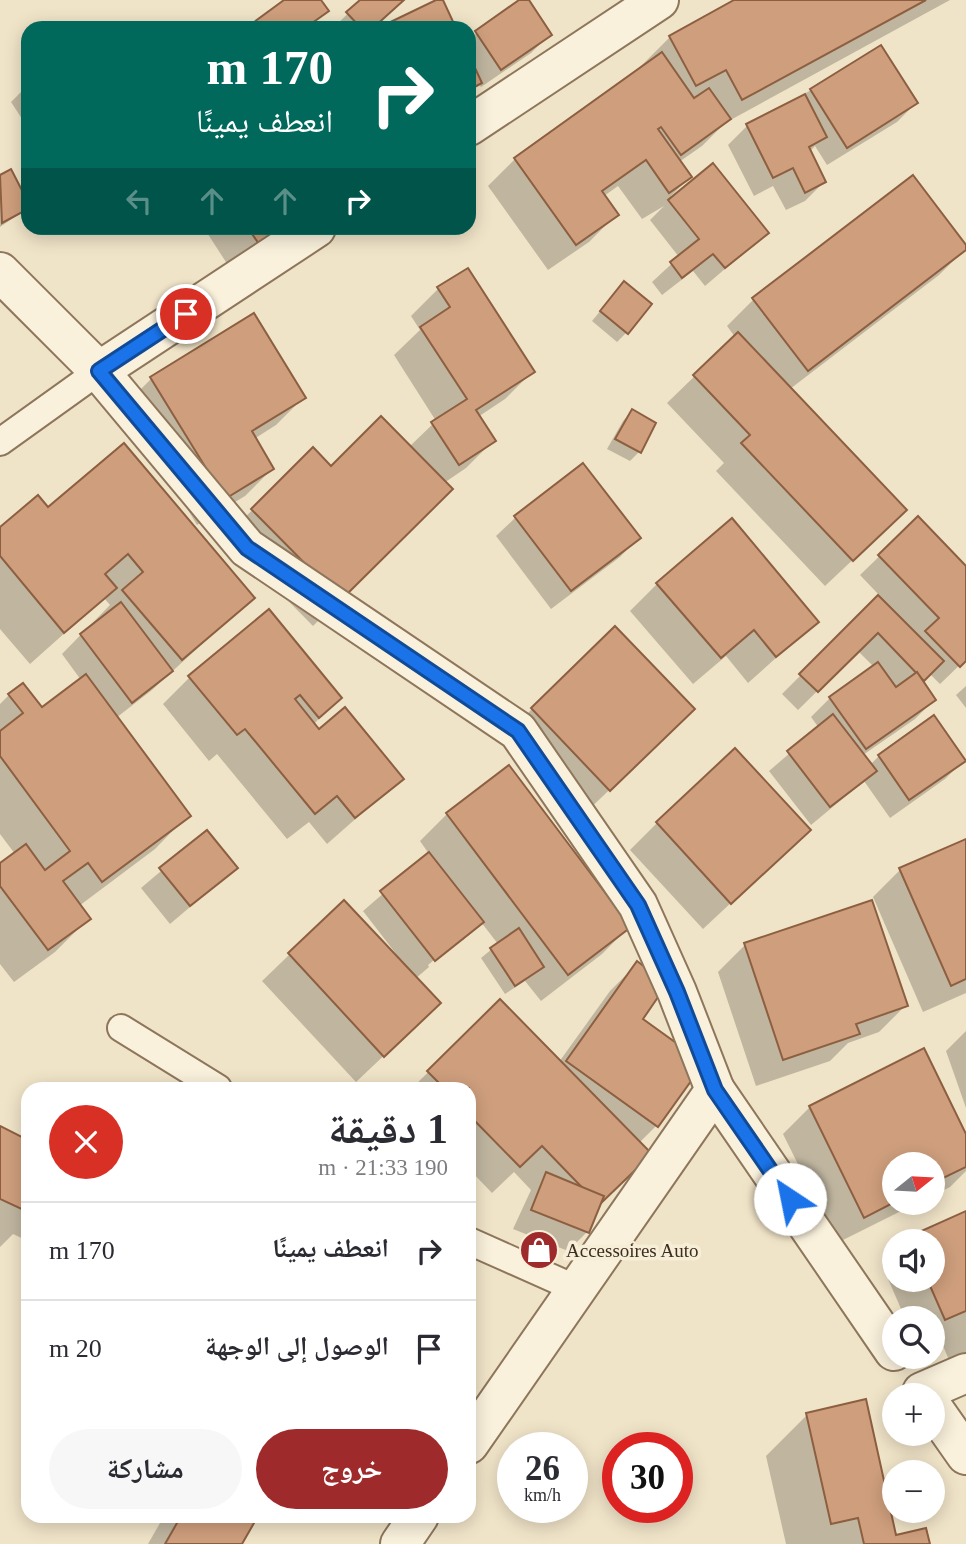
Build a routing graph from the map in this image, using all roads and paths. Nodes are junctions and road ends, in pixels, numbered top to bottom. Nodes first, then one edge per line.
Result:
1 (659, 0) edge
2 (476, 121) edge
3 (305, 235) edge
4 (0, 272) edge
5 (99, 371) junction
6 (0, 442) edge
7 (121, 1028) dead end
8 (208, 1082) edge
9 (715, 1090) junction
10 (476, 1244) edge
11 (577, 1289) junction
12 (882, 1334) edge
13 (966, 1373) edge
14 (945, 1386) edge
15 (945, 1425) edge
16 (476, 1434) edge
17 (966, 1455) edge
18 (414, 1523) edge
19 (400, 1544) edge

1 - 2 street
3 - 5 street
4 - 5 street
5 - 6 lane
5 - 9 street
7 - 8 lane
9 - 11 street
9 - 12 street
10 - 11 lane
11 - 16 street
13 - 14 street
15 - 17 street
18 - 19 street

